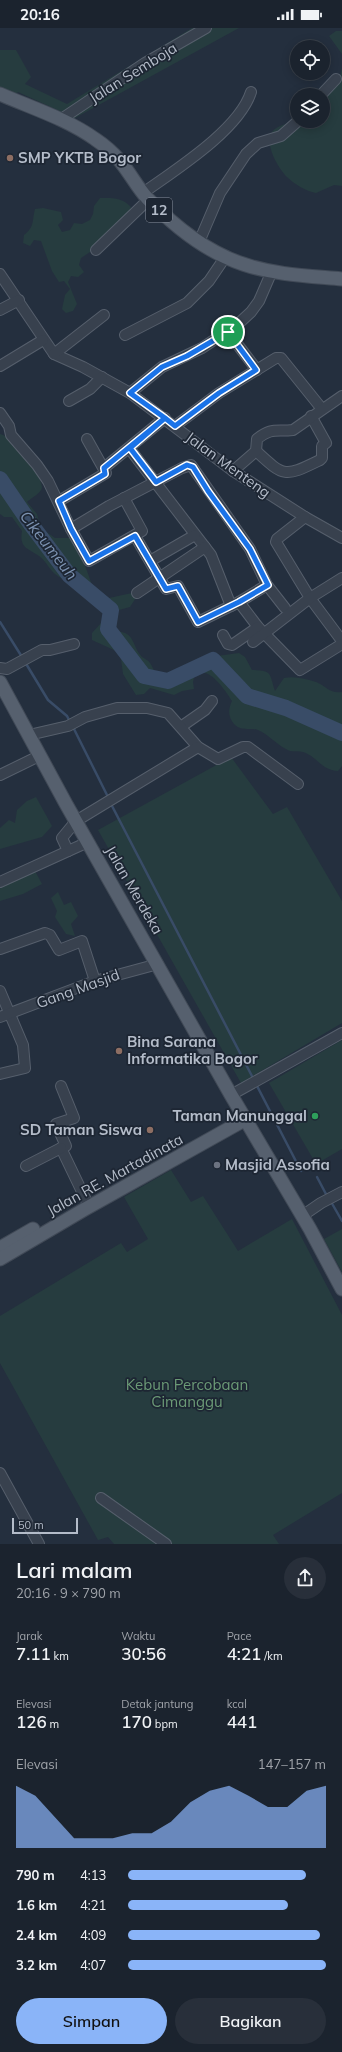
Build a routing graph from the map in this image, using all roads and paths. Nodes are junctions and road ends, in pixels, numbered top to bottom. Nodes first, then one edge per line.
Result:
1 (206, 28) edge
2 (336, 79) dead end
3 (328, 88) edge
4 (251, 92) dead end
5 (0, 94) edge
6 (60, 120) junction
7 (290, 128) edge
8 (146, 197) junction
9 (199, 242) junction
10 (96, 250) dead end
11 (226, 256) junction
12 (272, 271) junction
13 (0, 274) edge
14 (342, 278) edge
15 (19, 300) junction
16 (0, 310) edge
17 (104, 316) dead end
18 (228, 332) junction
19 (125, 335) dead end
20 (44, 340) junction
21 (54, 354) junction
22 (0, 366) edge
23 (256, 370) junction
24 (102, 377) junction
25 (130, 393) junction
26 (342, 396) edge
27 (69, 400) dead end
28 (322, 409) junction
29 (0, 413) edge
30 (311, 416) junction
31 (165, 418) junction
32 (175, 426) junction
33 (87, 439) dead end
34 (130, 448) junction
35 (256, 451) junction
36 (104, 468) junction
37 (233, 471) junction
38 (156, 482) junction
39 (124, 498) junction
40 (59, 501) junction
41 (305, 517) junction
42 (71, 529) junction
43 (195, 535) junction
44 (340, 535) edge
45 (135, 536) junction
46 (205, 547) junction
47 (150, 561) junction
48 (159, 577) junction
49 (342, 578) edge
50 (268, 585) junction
51 (137, 593) dead end
52 (310, 598) junction
53 (235, 604) junction
54 (285, 608) dead end
55 (258, 627) junction
56 (266, 634) junction
57 (223, 635) dead end
58 (253, 642) dead end
59 (342, 642) edge
60 (74, 644) dead end
61 (0, 668) edge
62 (0, 682) edge
63 (212, 701) dead end
64 (182, 726) junction
65 (29, 736) junction
66 (198, 747) junction
67 (39, 756) junction
68 (0, 775) edge
69 (298, 784) dead end
70 (76, 821) junction
71 (88, 842) junction
72 (68, 851) junction
73 (0, 882) edge
74 (0, 949) edge
75 (158, 964) junction
76 (95, 981) junction
77 (0, 991) edge
78 (5, 1016) edge
79 (342, 1033) edge
80 (0, 1074) edge
81 (61, 1086) dead end
82 (231, 1095) junction
83 (244, 1117) junction
84 (61, 1148) junction
85 (169, 1158) junction
86 (26, 1166) dead end
87 (342, 1192) edge
88 (86, 1200) junction
89 (302, 1216) junction
90 (0, 1248) edge
91 (0, 1259) edge
92 (342, 1289) edge
93 (0, 1473) edge
94 (102, 1498) dead end
95 (39, 1544) edge
96 (166, 1544) edge

1 - 6 street, Jalan Semboja
2 - 3 street
4 - 8 street
5 - 6 main road, 12
6 - 8 main road, 12
7 - 9 street
8 - 9 main road, 12
8 - 10 street
9 - 11 main road, 12
11 - 12 main road, 12
11 - 19 street
12 - 14 main road, 12
12 - 18 street
13 - 15 street, Jalan Menteng
15 - 16 street
15 - 20 street, Jalan Menteng
17 - 21 street
18 - 23 street
18 - 25 street
20 - 21 street, Jalan Menteng
20 - 22 street
21 - 24 street, Jalan Menteng
23 - 28 street
23 - 32 street
24 - 25 street, Jalan Menteng
24 - 27 street
25 - 31 street, Jalan Menteng
26 - 28 street
28 - 30 street
29 - 40 street
30 - 35 street
30 - 35 street
31 - 32 street, Jalan Menteng
31 - 34 street
32 - 37 street, Jalan Menteng
33 - 36 street
34 - 36 street
34 - 38 street
35 - 37 street
36 - 40 street
37 - 41 street, Jalan Menteng
38 - 39 street
38 - 43 street
38 - 50 street
39 - 42 street
39 - 45 street
40 - 42 street
41 - 44 street, Jalan Menteng
41 - 52 street
42 - 45 street
43 - 46 street
43 - 47 street
45 - 47 street
46 - 48 street
46 - 53 street
47 - 48 street
48 - 51 street
48 - 53 street
49 - 52 street
50 - 53 street
50 - 54 street
52 - 56 street
52 - 59 street
53 - 55 street
55 - 56 street
55 - 57 street
56 - 58 street
56 - 59 street
60 - 61 street
62 - 65 main road, Jalan Merdeka
63 - 64 street
64 - 65 street
64 - 66 street
65 - 67 main road, Jalan Merdeka
66 - 69 street
66 - 70 street
67 - 68 street
67 - 70 main road, Jalan Merdeka
70 - 71 main road, Jalan Merdeka
70 - 72 street
71 - 72 street
71 - 75 main road, Jalan Merdeka
72 - 73 street
74 - 76 street
75 - 76 street, Gang Masjid
75 - 82 main road, Jalan Merdeka
76 - 78 street, Gang Masjid
77 - 78 street
78 - 80 street
79 - 82 street
81 - 84 street
82 - 83 main road, Jalan Merdeka
83 - 85 main road, Jalan RE. Martadinata
83 - 89 main road, Jalan Merdeka
84 - 86 street
84 - 88 street
85 - 88 main road, Jalan RE. Martadinata
85 - 91 main road, Jalan RE. Martadinata
87 - 89 street
88 - 90 main road, Jalan RE. Martadinata
89 - 92 main road, Jalan Merdeka
93 - 95 street
94 - 96 street

